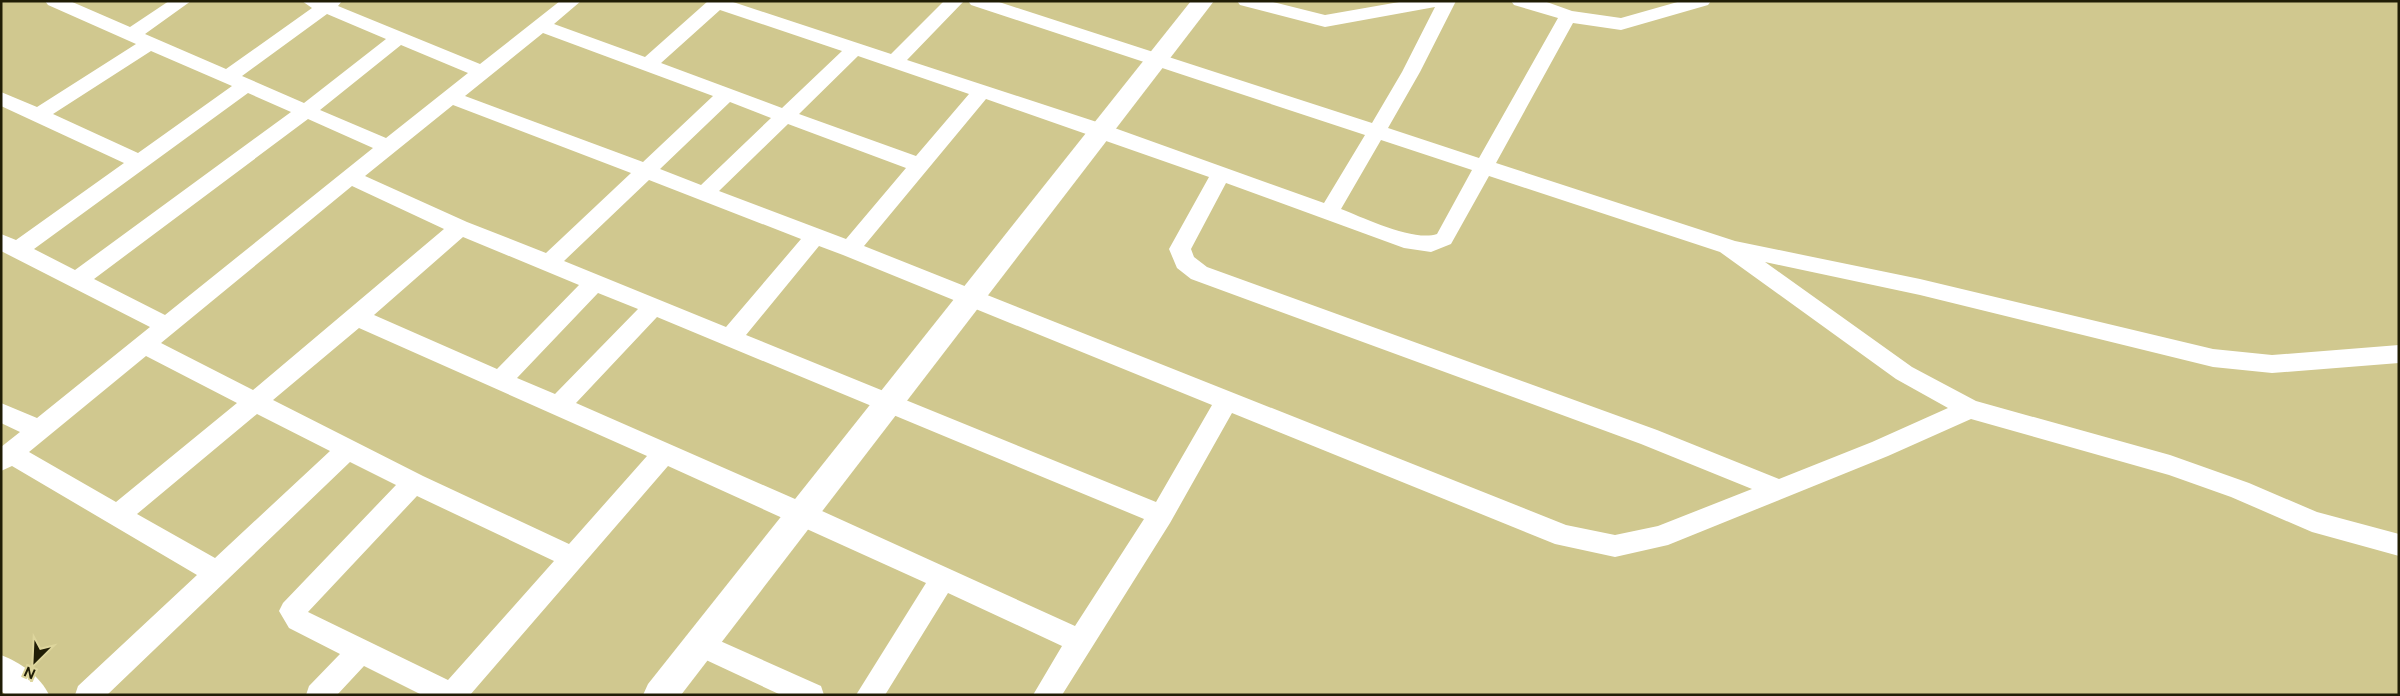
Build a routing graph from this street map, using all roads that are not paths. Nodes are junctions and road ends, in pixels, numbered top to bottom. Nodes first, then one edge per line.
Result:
1 (54, 1) edge
2 (182, 1) edge
3 (572, 1) edge
4 (955, 1) edge
5 (977, 1) edge
6 (1203, 1) edge
7 (1246, 1) edge
8 (1349, 1) edge
9 (1438, 1) edge
10 (1447, 1) edge
11 (1520, 1) edge
12 (1702, 1) edge
13 (718, 2) edge
14 (323, 3) edge
15 (1568, 16) junction
16 (1339, 18) junction
17 (541, 26) junction
18 (131, 35) junction
19 (399, 38) junction
20 (150, 43) junction
21 (856, 48) junction
22 (1159, 59) junction
23 (895, 62) junction
24 (648, 65) junction
25 (482, 72) junction
26 (227, 76) junction
27 (248, 85) junction
28 (982, 91) junction
29 (726, 95) junction
30 (450, 97) junction
31 (1, 98) edge
32 (306, 111) junction
33 (38, 115) junction
34 (784, 116) junction
35 (1377, 130) junction
36 (1102, 131) junction
37 (388, 147) junction
38 (139, 162) junction
39 (919, 166) junction
40 (1486, 166) junction
41 (646, 172) junction
42 (1221, 174) junction
43 (350, 177) junction
44 (704, 194) junction
45 (1329, 213) junction
46 (460, 227) junction
47 (815, 236) junction
48 (9, 246) edge
49 (1727, 246) junction
50 (850, 249) junction
51 (549, 263) junction
52 (77, 280) junction
53 (595, 282) junction
54 (970, 297) junction
55 (654, 306) junction
56 (357, 317) junction
57 (168, 326) junction
58 (731, 338) junction
59 (144, 345) junction
60 (2399, 354) edge
61 (500, 380) junction
62 (256, 401) junction
63 (890, 402) junction
64 (1226, 402) junction
65 (558, 406) junction
66 (1970, 409) junction
67 (1, 412) edge
68 (38, 430) junction
69 (348, 449) junction
70 (665, 453) junction
71 (6, 457) edge
72 (414, 484) junction
73 (1778, 489) junction
74 (802, 514) junction
75 (118, 515) junction
76 (1161, 515) junction
77 (2399, 544) edge
78 (573, 558) junction
79 (217, 572) junction
80 (943, 579) junction
81 (1079, 641) junction
82 (700, 644) junction
83 (361, 651) junction
84 (1, 670) edge
85 (32, 695) edge
86 (88, 695) edge
87 (319, 695) edge
88 (451, 695) edge
89 (660, 695) edge
90 (811, 695) edge
91 (869, 695) edge
92 (1046, 695) edge

1 - 18 street
2 - 18 street
3 - 17 street
4 - 23 street
5 - 22 street
6 - 22 street
7 - 16 street
8 - 16 street
9 - 16 street
10 - 35 street
11 - 15 street
12 - 15 street
13 - 21 street
13 - 24 street
14 - 19 street
14 - 26 street
15 - 40 street
17 - 24 street
17 - 25 street
18 - 20 street
19 - 25 street
19 - 32 street
20 - 26 street
20 - 33 street
21 - 23 street
21 - 34 street
22 - 35 street
22 - 36 street
23 - 28 street
24 - 29 street
25 - 30 street
26 - 27 street
27 - 32 street
27 - 38 street
28 - 36 street
28 - 39 street
29 - 34 street
29 - 41 street
30 - 37 street
30 - 41 street
31 - 33 street
32 - 37 street
32 - 52 street
33 - 38 street
34 - 39 street
34 - 44 street
35 - 40 street
35 - 45 street
36 - 42 street
36 - 54 street
37 - 43 street
38 - 48 street
39 - 50 street
40 - 45 street
40 - 49 street
41 - 44 street
41 - 51 street
42 - 45 street
42 - 73 street
43 - 46 street
43 - 57 street
44 - 47 street
46 - 51 street
46 - 56 street
47 - 50 street
47 - 58 street
48 - 52 street
49 - 60 street
49 - 66 street
50 - 54 street
51 - 53 street
52 - 57 street
53 - 55 street
53 - 61 street
54 - 63 street
54 - 64 street
55 - 58 street
55 - 65 street
56 - 61 street
56 - 62 street
57 - 59 street
58 - 63 street
59 - 62 street
59 - 68 street
61 - 65 street
62 - 69 street
62 - 75 street
63 - 74 street
63 - 76 street
64 - 73 street
64 - 76 street
65 - 70 street
66 - 73 street
66 - 77 street
67 - 68 street
68 - 71 street
69 - 72 street
69 - 79 street
70 - 74 street
70 - 78 street
71 - 75 street
72 - 78 street
72 - 83 street
74 - 80 street
74 - 82 street
75 - 79 street
76 - 81 street
78 - 88 street
79 - 86 street
80 - 81 street
80 - 91 street
81 - 92 street
82 - 89 street
82 - 90 street
83 - 87 street
83 - 88 street
84 - 85 street

